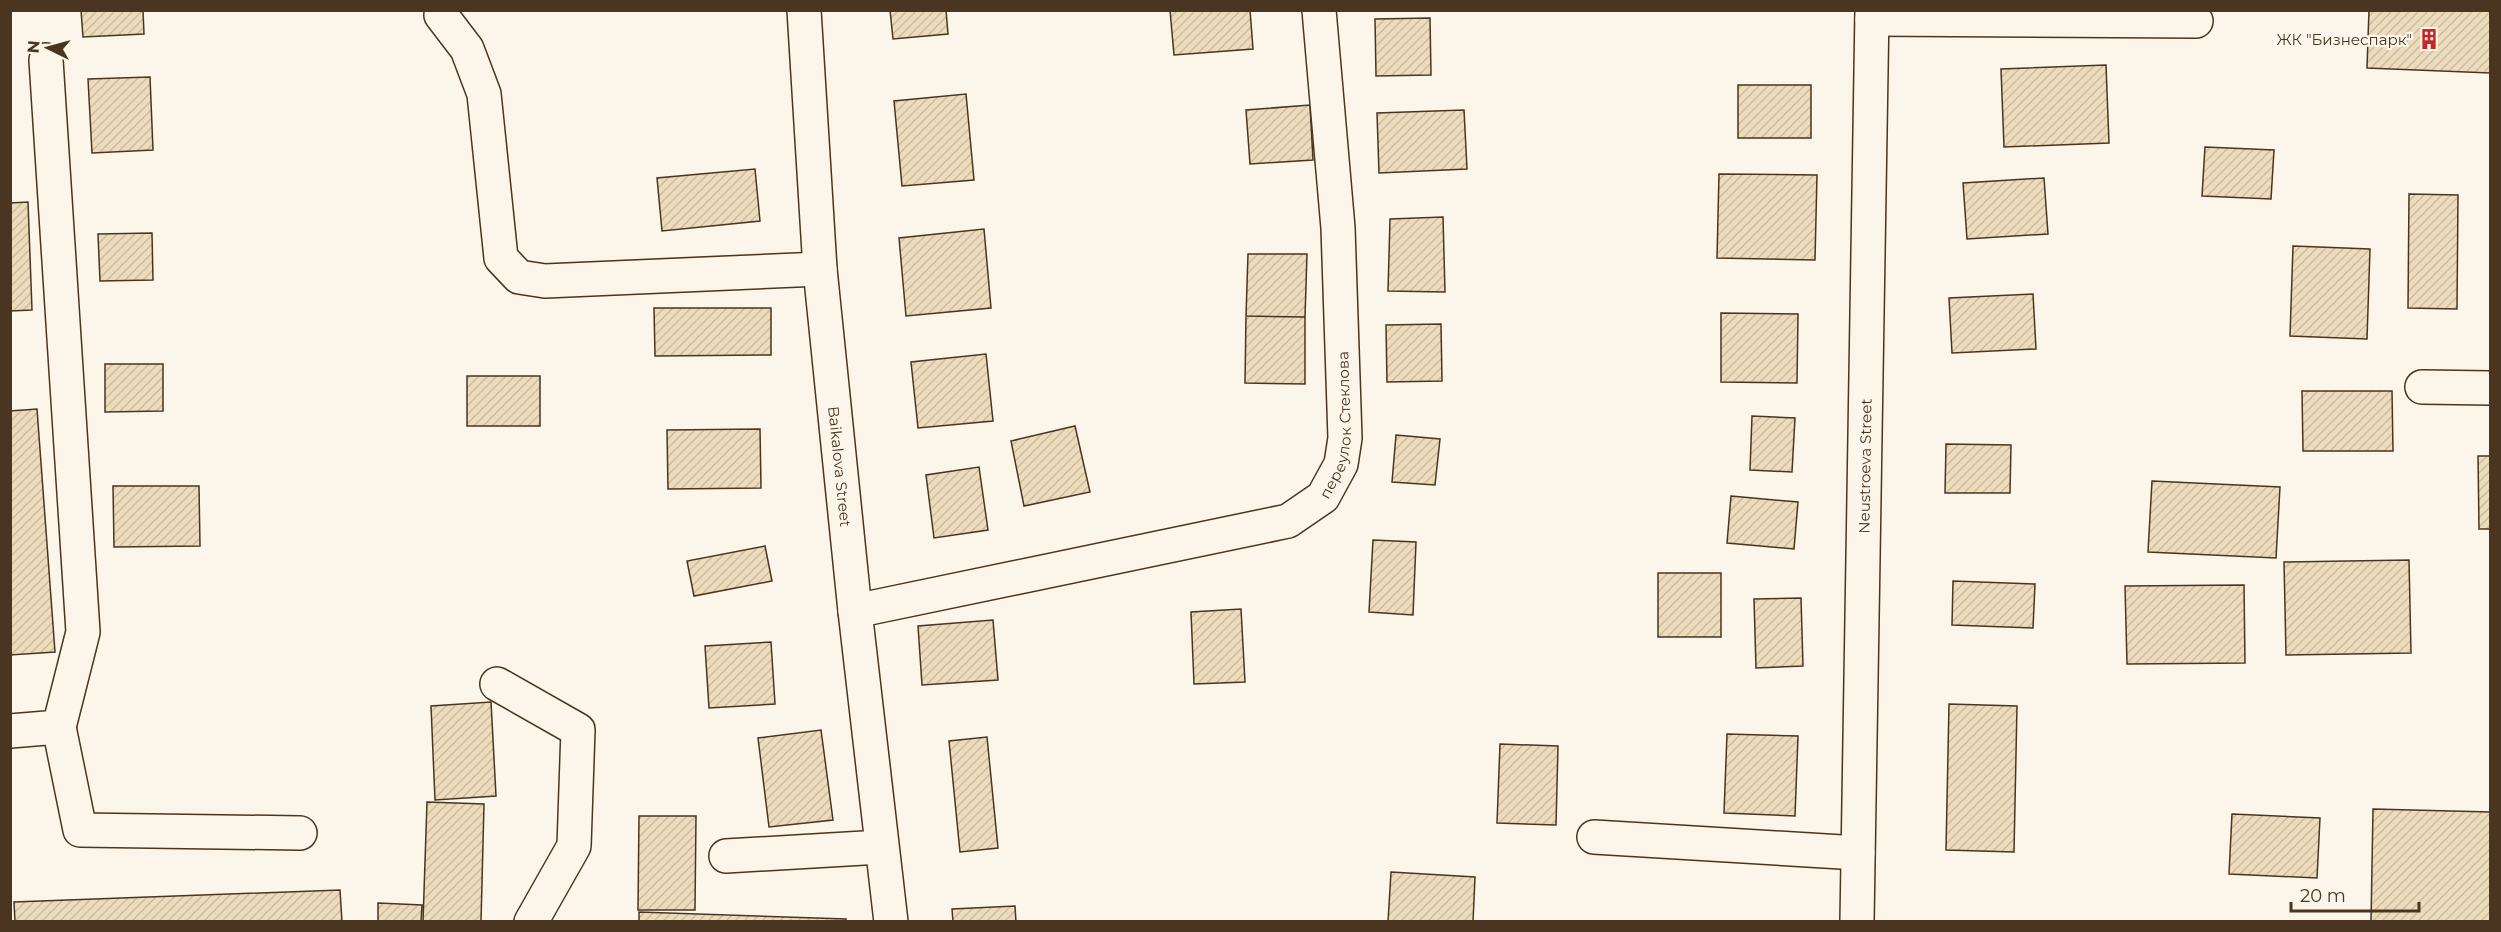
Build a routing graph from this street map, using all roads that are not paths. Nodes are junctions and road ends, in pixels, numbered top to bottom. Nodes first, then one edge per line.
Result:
1 (804, 10) edge
2 (1318, 10) edge
3 (441, 15) dead end
4 (1872, 15) edge
5 (2196, 21) dead end
6 (46, 60) dead end
7 (820, 269) junction
8 (2422, 387) dead end
9 (2490, 388) edge
10 (855, 611) junction
11 (497, 684) dead end
12 (59, 727) junction
13 (10, 731) edge
14 (300, 833) dead end
15 (1594, 837) dead end
16 (881, 847) junction
17 (1858, 853) junction
18 (726, 856) dead end
19 (531, 921) edge
20 (891, 921) edge
21 (1857, 921) edge

1 - 7 street, Baikalova Street
2 - 10 street, переулок Стеклова
3 - 7 street
4 - 5 street
4 - 17 street, Neustroeva Street
6 - 12 street
7 - 10 street, Baikalova Street
8 - 9 street
10 - 16 street, Baikalova Street
11 - 19 street
12 - 13 street
12 - 14 street
15 - 17 street
16 - 18 street
16 - 20 street, Baikalova Street
17 - 21 street, Neustroeva Street

